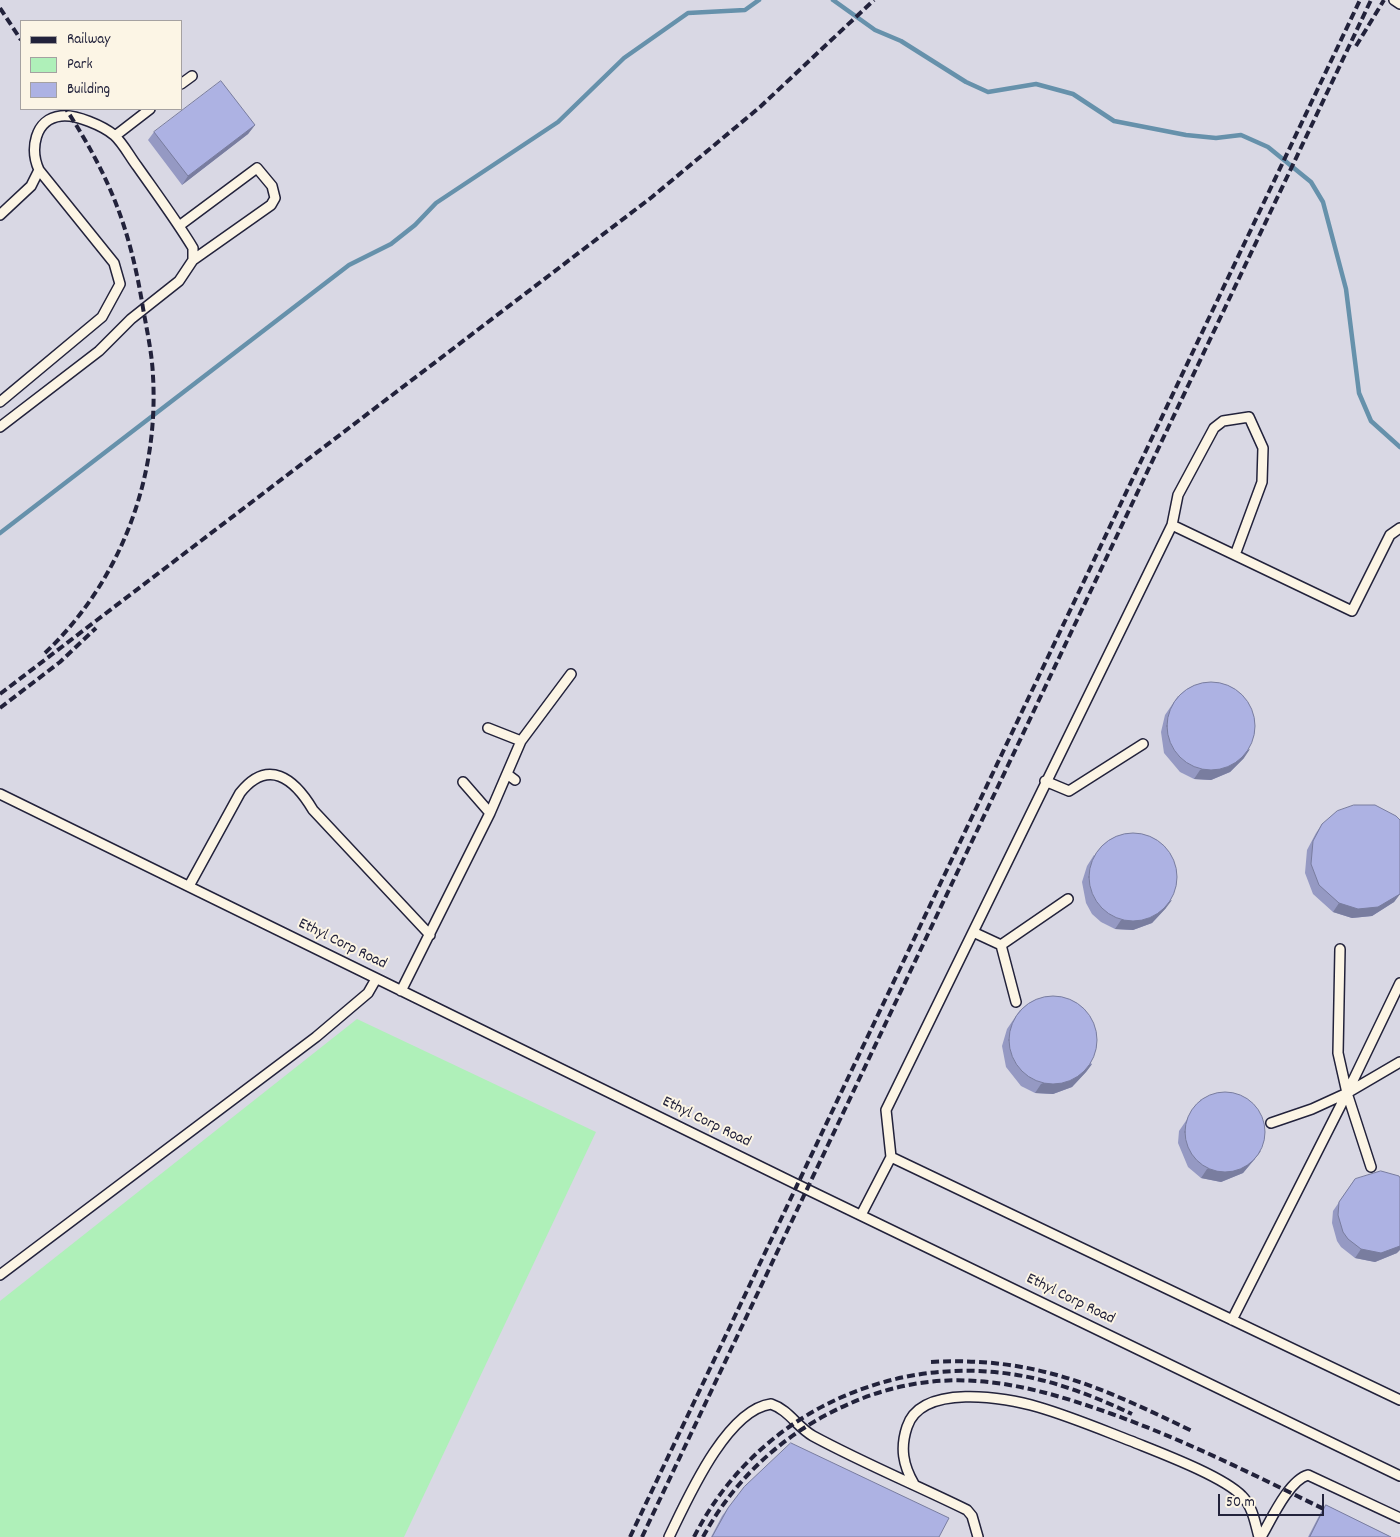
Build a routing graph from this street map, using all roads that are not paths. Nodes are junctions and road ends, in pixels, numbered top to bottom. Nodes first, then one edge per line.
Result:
1 (1394, 0) edge
2 (1400, 4) edge
3 (192, 76) dead end
4 (182, 83) edge
5 (149, 110) edge
6 (115, 136) junction
7 (39, 170) junction
8 (0, 214) edge
9 (179, 226) junction
10 (193, 260) junction
11 (0, 402) edge
12 (0, 427) edge
13 (1172, 524) junction
14 (1400, 528) edge
15 (1235, 555) junction
16 (571, 674) dead end
17 (488, 728) dead end
18 (521, 741) junction
19 (1143, 744) dead end
20 (507, 774) junction
21 (516, 780) dead end
22 (1046, 781) junction
23 (462, 782) dead end
24 (0, 794) edge
25 (490, 813) junction
26 (189, 886) junction
27 (1068, 899) dead end
28 (973, 932) junction
29 (430, 934) junction
30 (1001, 945) junction
31 (1340, 949) dead end
32 (376, 979) junction
33 (1400, 983) edge
34 (401, 991) junction
35 (1016, 1002) dead end
36 (1400, 1062) edge
37 (1347, 1093) junction
38 (1271, 1124) dead end
39 (891, 1157) junction
40 (1371, 1167) dead end
41 (861, 1215) junction
42 (0, 1276) edge
43 (1232, 1320) junction
44 (1400, 1400) edge
45 (1400, 1476) edge
46 (914, 1484) junction
47 (1400, 1518) edge
48 (669, 1537) edge
49 (978, 1537) edge
50 (1260, 1537) edge

1 - 2 lane
3 - 4 lane
5 - 6 lane
6 - 7 lane
6 - 9 lane
7 - 8 lane
7 - 11 lane
9 - 10 lane
9 - 10 lane
10 - 12 lane
13 - 15 lane
13 - 15 lane
13 - 22 lane
14 - 15 lane
16 - 18 lane
17 - 18 lane
18 - 20 lane
19 - 22 lane
20 - 21 lane
20 - 25 lane
22 - 28 lane
23 - 25 lane
24 - 26 lane, Ethyl Corp Road
25 - 29 lane
26 - 29 lane
26 - 32 lane, Ethyl Corp Road
27 - 30 lane
28 - 30 lane
28 - 39 lane
29 - 34 lane
30 - 35 lane
31 - 37 lane
32 - 34 lane, Ethyl Corp Road
32 - 42 lane
33 - 37 lane
34 - 41 lane, Ethyl Corp Road
36 - 37 lane
37 - 38 lane
37 - 40 lane
37 - 43 lane
39 - 41 lane
39 - 43 lane
41 - 45 lane, Ethyl Corp Road
43 - 44 lane
46 - 48 lane
46 - 49 lane
46 - 50 lane
47 - 50 lane

